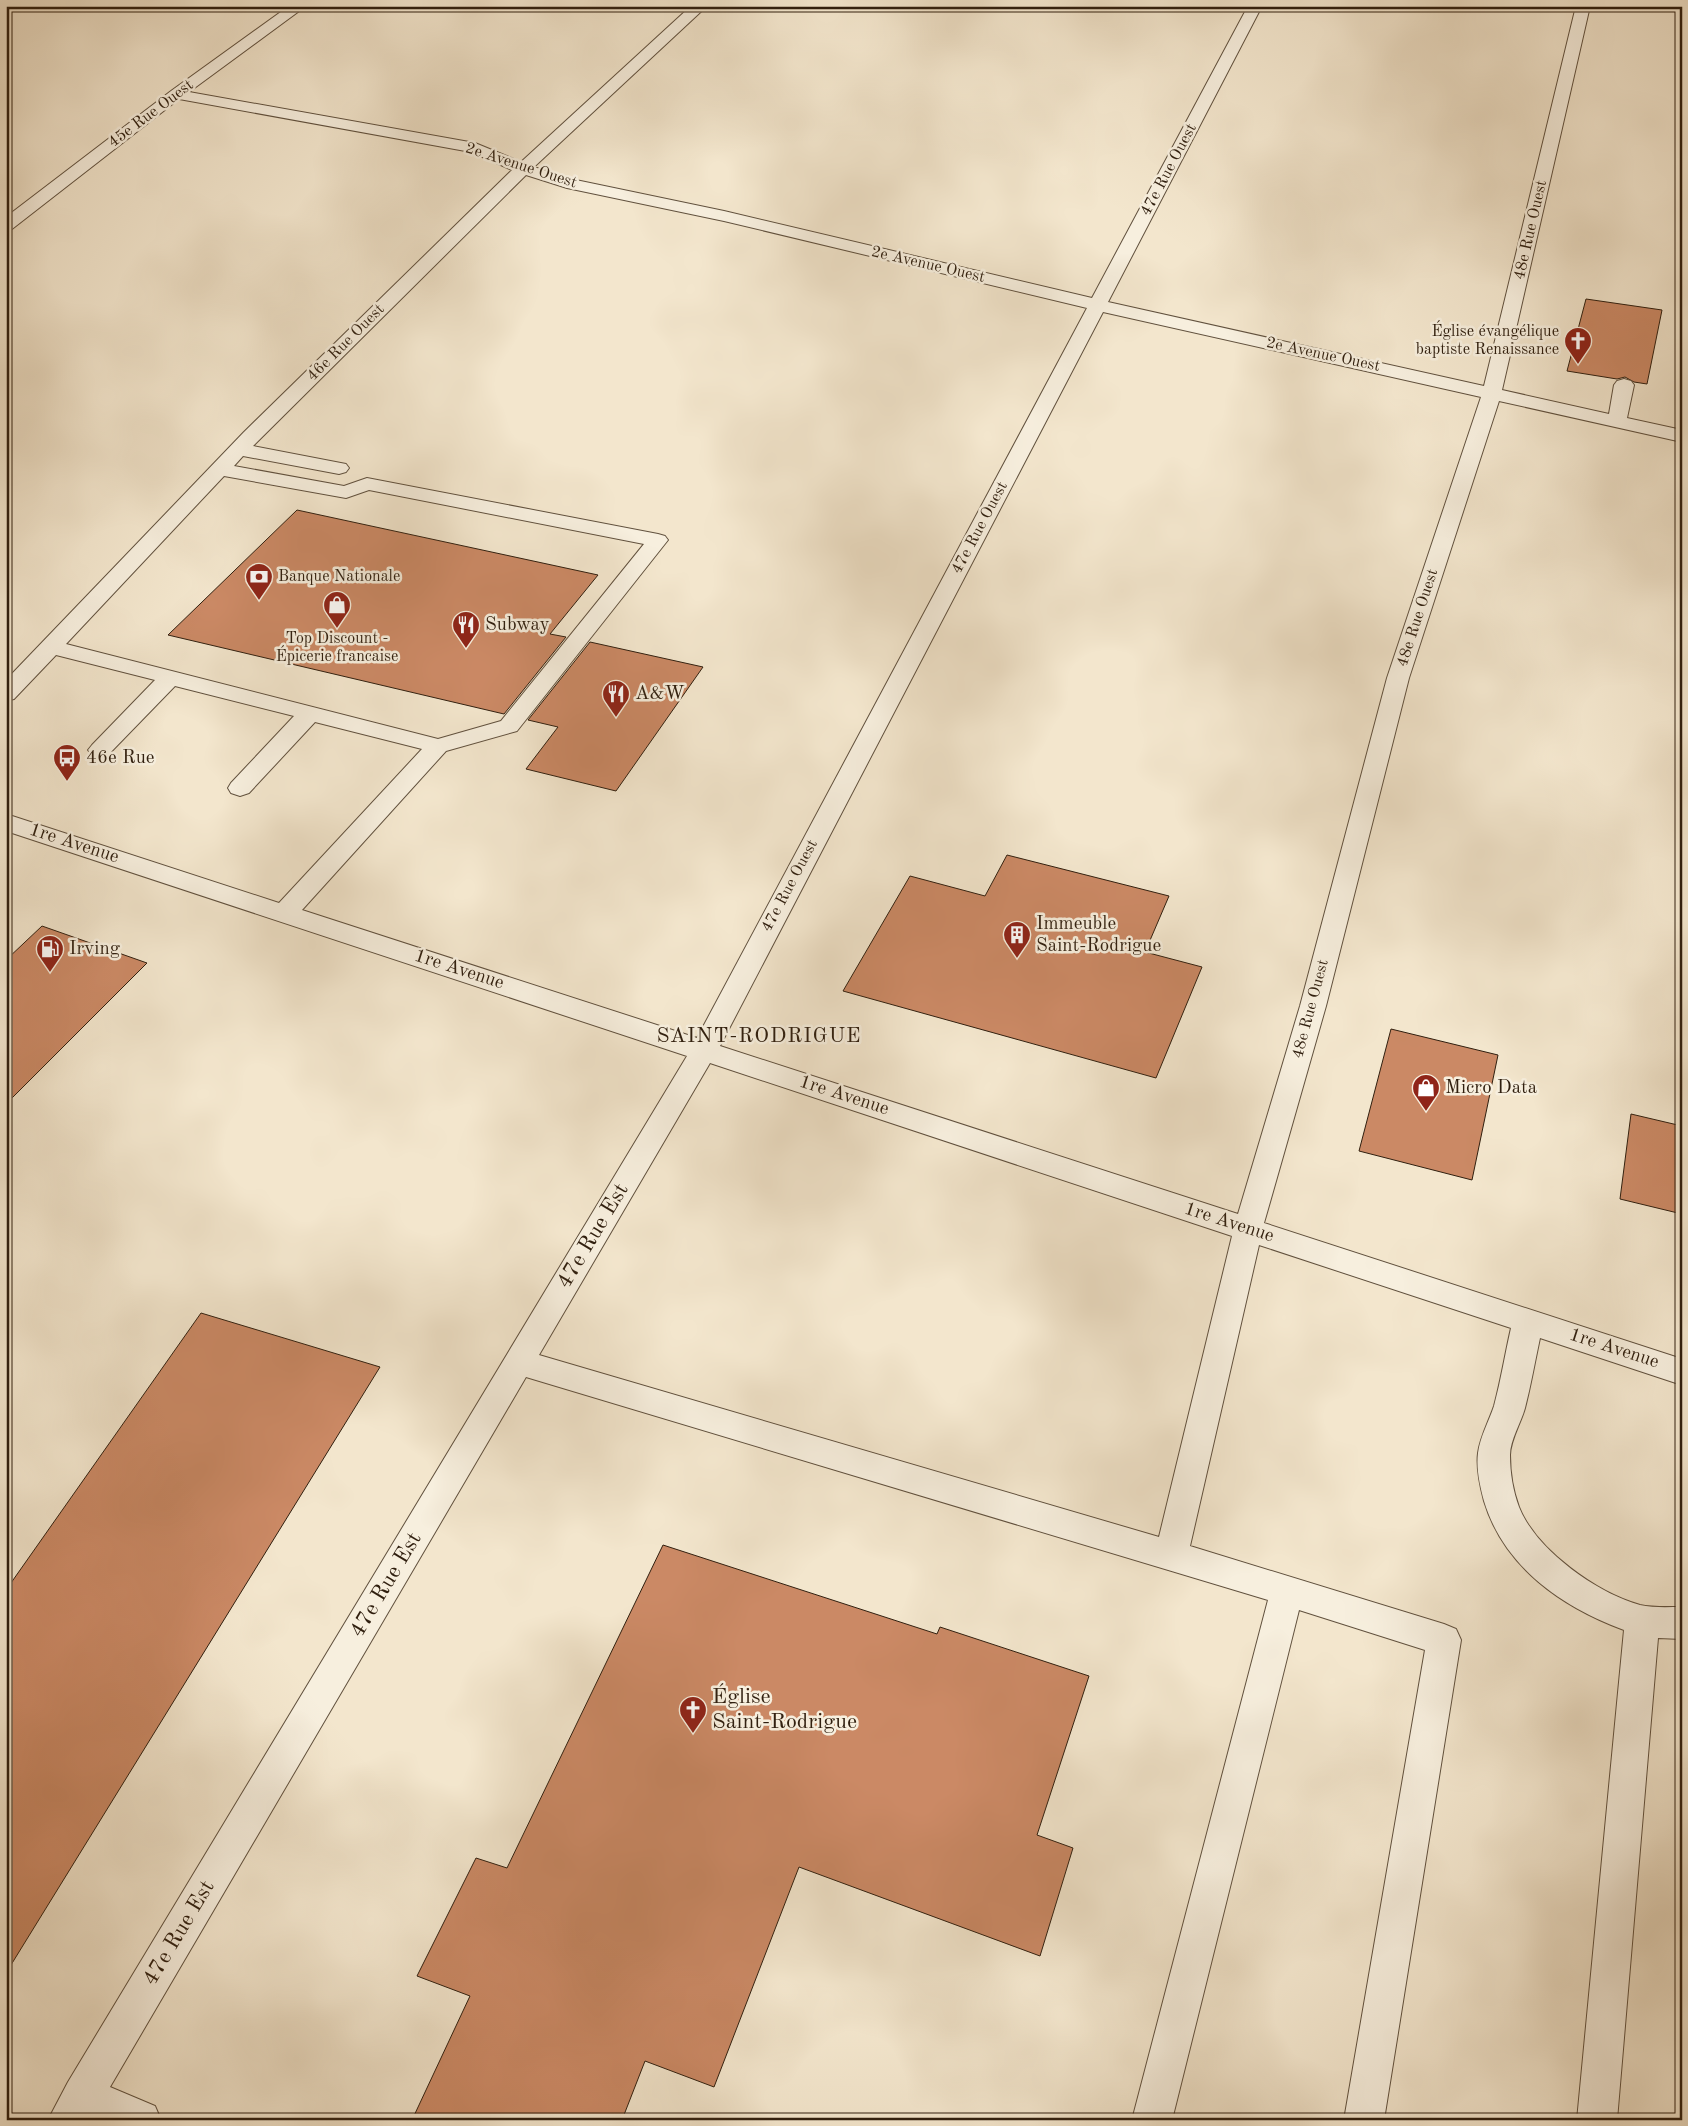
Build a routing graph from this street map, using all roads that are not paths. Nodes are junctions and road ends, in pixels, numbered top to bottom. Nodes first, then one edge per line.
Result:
1 (299, 6) edge
2 (700, 6) edge
3 (1255, 6) edge
4 (1583, 6) edge
5 (176, 94) junction
6 (523, 169) junction
7 (6, 225) edge
8 (1097, 305) junction
9 (1624, 385) dead end
10 (1492, 393) junction
11 (1617, 421) junction
12 (1682, 436) edge
13 (239, 449) junction
14 (339, 468) dead end
15 (220, 469) junction
16 (51, 647) junction
17 (170, 677) junction
18 (6, 694) edge
19 (310, 713) junction
20 (438, 746) junction
21 (100, 750) dead end
22 (240, 788) dead end
23 (6, 822) edge
24 (284, 913) junction
25 (704, 1050) junction
26 (1248, 1229) junction
27 (1528, 1322) junction
28 (518, 1362) junction
29 (1682, 1372) edge
30 (1171, 1555) junction
31 (1287, 1592) junction
32 (1642, 1620) junction
33 (1682, 1623) edge
34 (75, 2108) edge
35 (141, 2120) edge
36 (1152, 2120) edge
37 (1364, 2120) edge
38 (1598, 2120) edge

1 - 5 street, 45e Rue Ouest
2 - 6 street, 46e Rue Ouest
3 - 8 street, 47e Rue Ouest
4 - 10 street, 48e Rue Ouest
5 - 6 street, 2e Avenue Ouest
5 - 7 street, 45e Rue Ouest
6 - 8 street, 2e Avenue Ouest
6 - 13 street, 46e Rue Ouest
8 - 10 street, 2e Avenue Ouest
8 - 25 street, 47e Rue Ouest
9 - 11 street
10 - 11 street, 2e Avenue Ouest
10 - 26 street, 48e Rue Ouest
11 - 12 street, 2e Avenue Ouest
13 - 14 street
13 - 15 street, 46e Rue Ouest
15 - 16 street, 46e Rue Ouest
15 - 20 street
16 - 17 street
16 - 18 street, 46e Rue Ouest
17 - 19 street
17 - 21 street
19 - 20 street
19 - 22 street
20 - 24 street
23 - 24 street, 1re Avenue
24 - 25 street, 1re Avenue
25 - 26 street, 1re Avenue
25 - 28 street, 47e Rue Est
26 - 27 street, 1re Avenue
26 - 30 street, 48e Rue Ouest
27 - 29 street, 1re Avenue
27 - 32 street
28 - 30 street
28 - 34 street, 47e Rue Est
30 - 31 street
31 - 36 street
31 - 37 street
32 - 33 street
32 - 38 street
34 - 35 street

